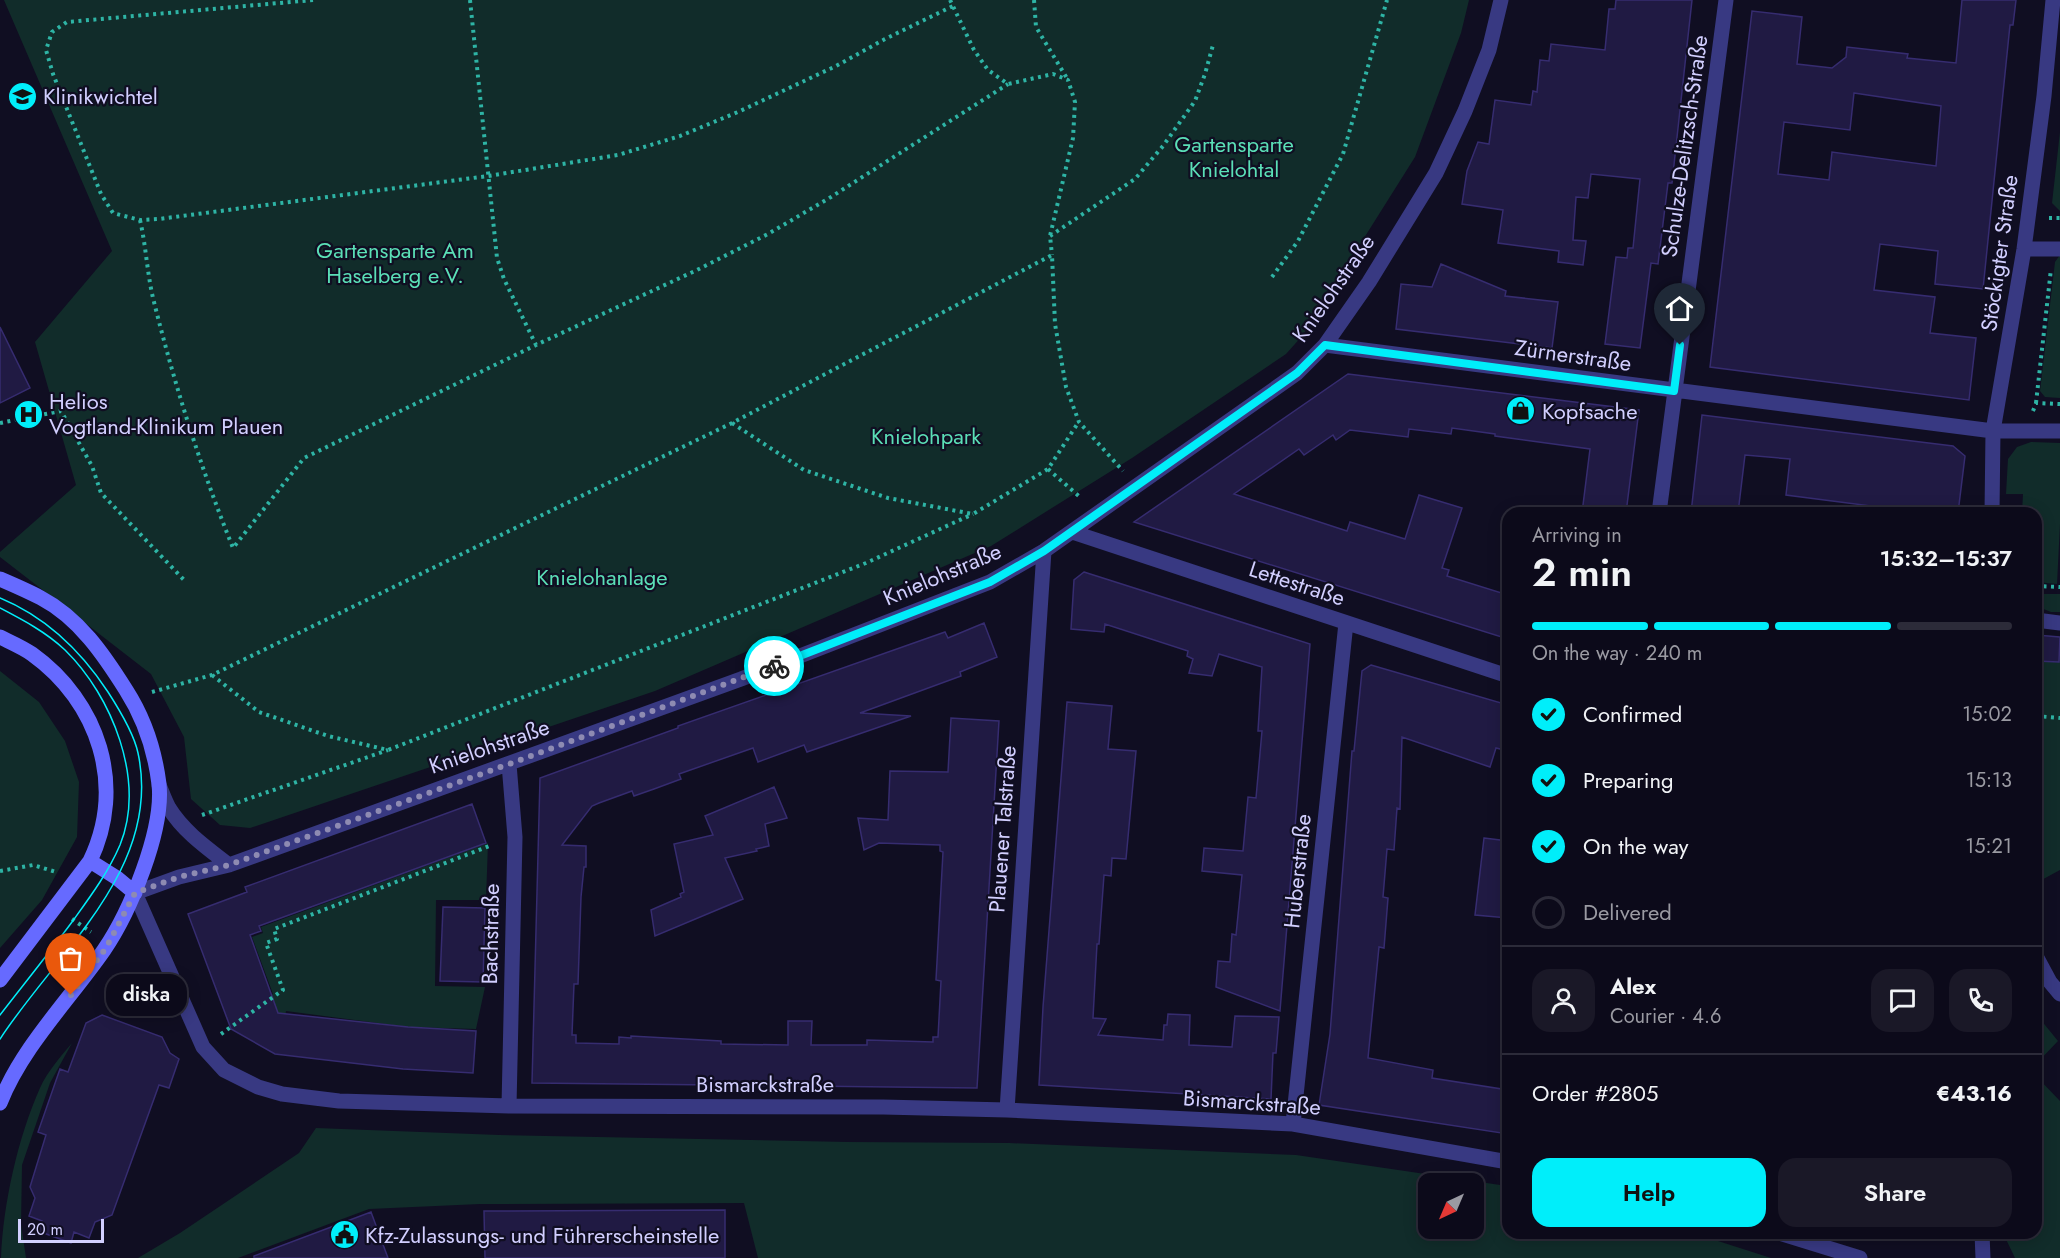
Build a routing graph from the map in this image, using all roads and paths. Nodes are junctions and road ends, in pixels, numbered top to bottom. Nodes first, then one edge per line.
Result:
1 (313, 0) edge
2 (470, 0) edge
3 (950, 0) edge
4 (1034, 0) edge
5 (1387, 0) edge
6 (1501, 0) edge
7 (1726, 0) edge
8 (2053, 0) edge
9 (953, 6) junction
10 (1213, 45) dead end
11 (1068, 80) junction
12 (1008, 84) junction
13 (488, 176) junction
14 (140, 220) junction
15 (1050, 236) junction
16 (2024, 249) junction
17 (2057, 249) edge
18 (1052, 255) junction
19 (1272, 277) dead end
20 (536, 345) junction
21 (1325, 345) junction
22 (1674, 391) junction
23 (2036, 403) dead end
24 (0, 423) edge
25 (732, 423) junction
26 (1078, 423) junction
27 (1993, 431) junction
28 (2060, 431) edge
29 (1048, 469) junction
30 (1137, 486) junction
31 (1660, 507) edge
32 (1992, 507) edge
33 (973, 514) junction
34 (1099, 514) junction
35 (1072, 532) junction
36 (1044, 551) junction
37 (0, 579) edge
38 (185, 581) dead end
39 (2042, 586) edge
40 (2060, 587) edge
41 (2042, 621) edge
42 (1346, 623) junction
43 (2060, 623) edge
44 (0, 637) edge
45 (1502, 674) edge
46 (212, 675) junction
47 (131, 697) junction
48 (2042, 716) edge
49 (2060, 718) edge
50 (388, 750) junction
51 (509, 764) junction
52 (159, 785) junction
53 (185, 828) junction
54 (515, 837) junction
55 (90, 861) junction
56 (229, 865) junction
57 (0, 871) edge
58 (60, 873) dead end
59 (135, 893) junction
60 (64, 914) dead end
61 (106, 948) junction
62 (2042, 967) edge
63 (0, 980) edge
64 (2060, 994) edge
65 (203, 1047) junction
66 (0, 1103) edge
67 (509, 1106) junction
68 (1007, 1110) junction
69 (1293, 1124) junction
70 (1502, 1161) edge
71 (1798, 1239) edge
72 (1982, 1239) edge
73 (1860, 1258) edge
74 (1983, 1258) edge

1 - 14 path
2 - 13 path
3 - 9 path
4 - 11 path
5 - 19 path
6 - 21 street, Knielohstraße
7 - 22 street, Schulze-Delitzsch-Straße
8 - 16 street, Stöckigter Straße
9 - 12 path
9 - 13 path
10 - 15 path
11 - 12 path
11 - 15 path
12 - 20 path
13 - 14 path
13 - 20 path
14 - 20 path
15 - 18 path
16 - 17 street
16 - 27 street, Stöckigter Straße
17 - 23 path
18 - 25 path
18 - 26 path
21 - 22 street, Zürnerstraße
21 - 30 street, Knielohstraße
22 - 27 street, Zürnerstraße
22 - 31 street, Schulze-Delitzsch-Straße
24 - 38 path
25 - 33 path
25 - 46 path
26 - 29 path
26 - 30 path
27 - 28 street, Zürnerstraße
27 - 32 street, Stöckigter Straße
29 - 33 path
29 - 34 path
30 - 34 street, Knielohstraße
33 - 50 path
34 - 35 street, Knielohstraße
35 - 36 street, Knielohstraße
35 - 42 street, Lettestraße
36 - 51 street, Knielohstraße
36 - 68 street, Plauener Talstraße
37 - 47 street
39 - 40 path
41 - 43 street
42 - 45 street, Lettestraße
42 - 69 street, Huberstraße
44 - 55 street
46 - 47 path
46 - 50 path
47 - 52 street
48 - 49 path
50 - 53 path
51 - 54 street, Bachstraße
51 - 56 street, Knielohstraße
52 - 53 street
52 - 59 street
53 - 56 street
54 - 65 path
54 - 67 street, Bachstraße
55 - 59 street
55 - 63 street
56 - 59 street, Knielohstraße
57 - 58 path
59 - 61 street
59 - 65 street, Bismarckstraße
60 - 61 path
61 - 66 street
62 - 64 street
65 - 67 street, Bismarckstraße
67 - 68 street, Bismarckstraße
68 - 69 street, Bismarckstraße
69 - 70 street, Bismarckstraße
71 - 73 street
72 - 74 street

